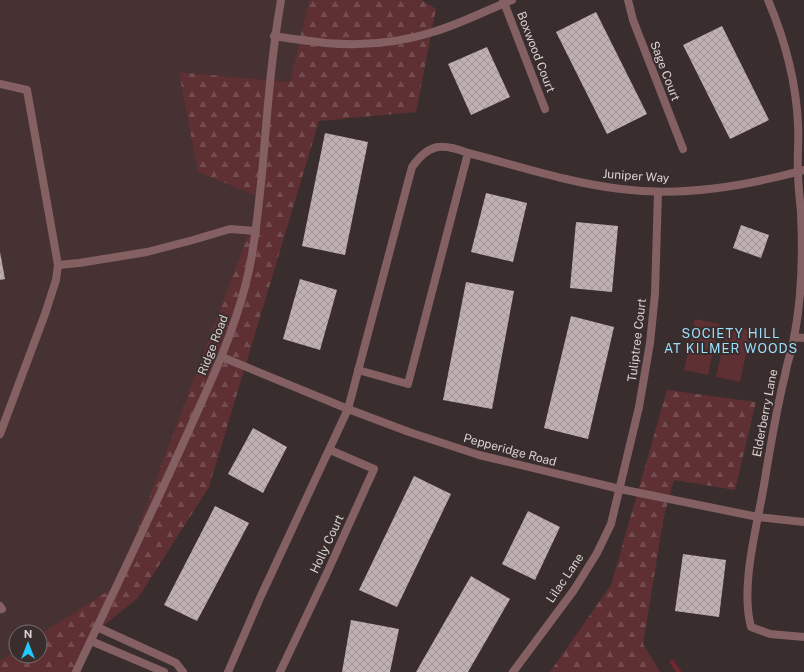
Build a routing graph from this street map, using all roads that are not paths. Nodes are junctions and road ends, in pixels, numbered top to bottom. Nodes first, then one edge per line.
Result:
1 (281, 0) edge
2 (628, 0) edge
3 (768, 0) edge
4 (506, 1) edge
5 (274, 36) junction
6 (0, 84) edge
7 (545, 109) dead end
8 (683, 149) dead end
9 (468, 153) junction
10 (801, 170) edge
11 (658, 192) junction
12 (256, 231) junction
13 (58, 265) junction
14 (794, 337) junction
15 (804, 338) edge
16 (222, 357) junction
17 (358, 370) junction
18 (348, 409) junction
19 (0, 434) edge
20 (330, 450) junction
21 (620, 489) junction
22 (758, 517) junction
23 (804, 522) edge
24 (97, 627) junction
25 (804, 637) edge
26 (91, 641) junction
27 (76, 672) edge
28 (164, 672) edge
29 (183, 672) edge
30 (228, 672) edge
31 (280, 672) edge
32 (513, 672) edge

1 - 5 street, Ridge Road
2 - 8 street, Sage Court
3 - 10 street, Elderberry Lane
4 - 5 street
4 - 7 street, Boxwood Court
5 - 12 street, Ridge Road
6 - 13 street
9 - 11 street, Juniper Way
9 - 17 street, Juniper Way
9 - 17 street
10 - 11 street, Juniper Way
10 - 14 street, Elderberry Lane
11 - 21 street, Tuliptree Court
12 - 13 street
12 - 16 street, Ridge Road
13 - 19 street
14 - 15 street
14 - 22 street, Elderberry Lane
16 - 18 street, Pepperidge Road
16 - 24 street, Ridge Road
17 - 18 street, Juniper Way
18 - 20 street
18 - 21 street, Pepperidge Road
20 - 30 street
20 - 31 street, Holly Court
21 - 22 street, Pepperidge Road
21 - 32 street, Lilac Lane
22 - 23 street, Pepperidge Road
22 - 25 street, Elderberry Lane
24 - 26 street, Ridge Road
24 - 29 street
26 - 27 street, Ridge Road
26 - 28 street

